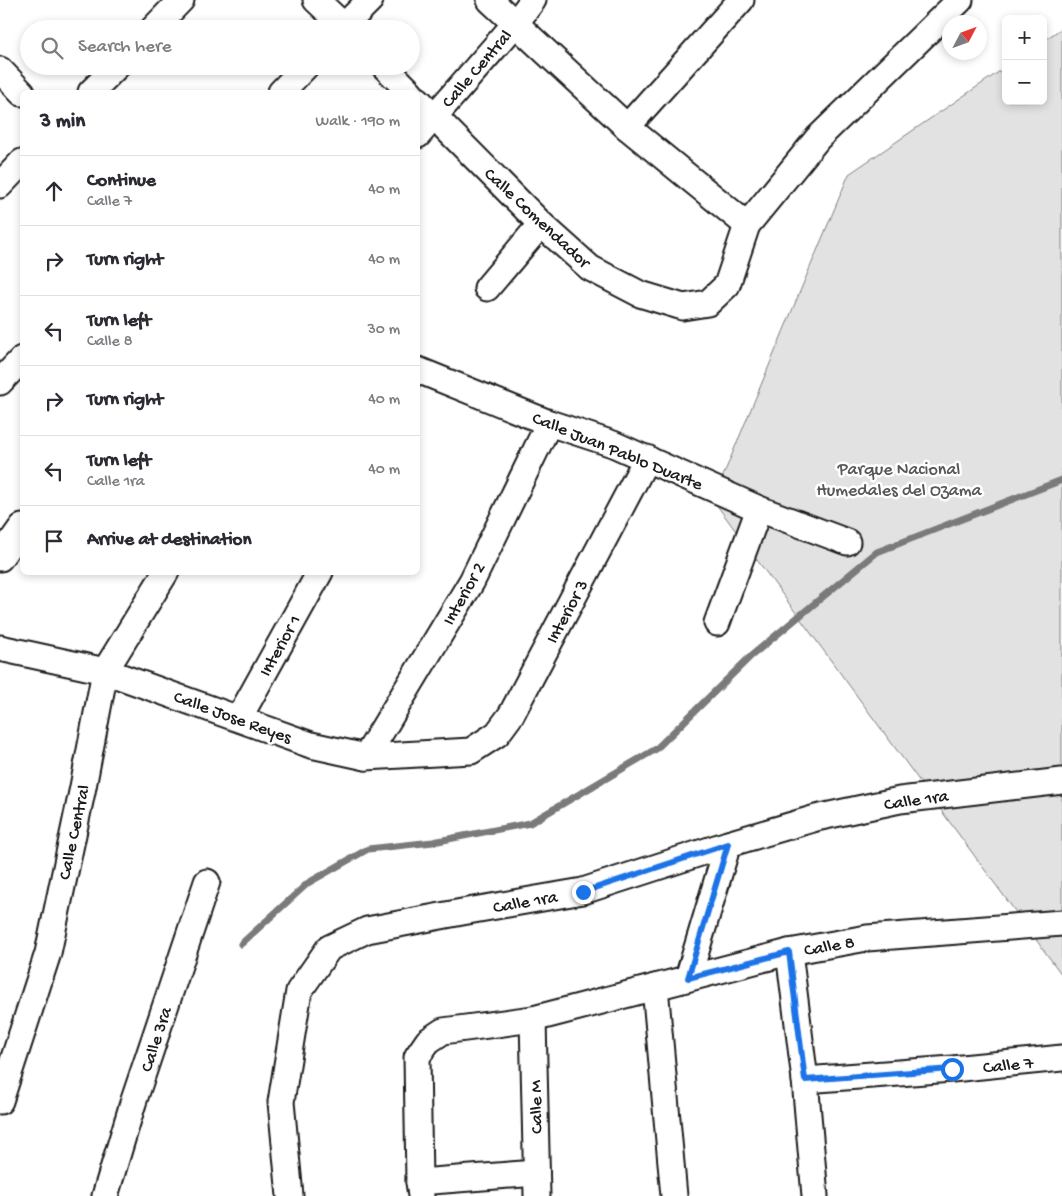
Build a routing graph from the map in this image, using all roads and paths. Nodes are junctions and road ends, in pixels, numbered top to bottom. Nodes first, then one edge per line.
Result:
1 (181, 0) edge
2 (316, 0) edge
3 (370, 0) edge
4 (490, 0) edge
5 (533, 0) edge
6 (741, 0) edge
7 (960, 0) edge
8 (162, 20) edge
9 (336, 20) edge
10 (351, 20) edge
11 (515, 24) junction
12 (0, 70) edge
13 (108, 75) edge
14 (297, 75) edge
15 (393, 75) edge
16 (93, 90) edge
17 (283, 90) edge
18 (408, 90) edge
19 (20, 91) edge
20 (426, 108) edge
21 (627, 127) junction
22 (420, 128) edge
23 (20, 164) edge
24 (0, 184) edge
25 (541, 224) junction
26 (747, 225) junction
27 (487, 288) dead end
28 (20, 361) edge
29 (420, 371) edge
30 (0, 382) edge
31 (549, 423) junction
32 (647, 458) junction
33 (759, 509) junction
34 (20, 530) edge
35 (847, 542) dead end
36 (0, 558) edge
37 (164, 575) edge
38 (318, 575) edge
39 (717, 623) dead end
40 (0, 648) edge
41 (105, 671) junction
42 (238, 718) junction
43 (471, 751) joint
44 (366, 757) junction
45 (1062, 781) edge
46 (728, 844) junction
47 (207, 882) dead end
48 (1062, 922) edge
49 (789, 952) junction
50 (688, 978) junction
51 (655, 988) junction
52 (533, 1018) junction
53 (1062, 1058) edge
54 (805, 1080) junction
55 (0, 1102) edge
56 (537, 1184) edge
57 (420, 1189) edge
58 (105, 1196) edge
59 (290, 1196) edge
60 (674, 1196) edge
61 (815, 1196) edge

1 - 8 street
2 - 9 street
3 - 10 street
4 - 11 street
5 - 11 street, Calle Central
6 - 21 street
7 - 26 street
11 - 20 street, Calle Central
11 - 21 street
12 - 19 street
13 - 16 street
14 - 17 street
15 - 18 street
20 - 22 street, Calle Central
20 - 25 street, Calle Comendador
21 - 26 street
23 - 24 street
25 - 26 street, Calle Comendador
25 - 27 street
28 - 30 street
29 - 31 street, Calle Juan Pablo Duarte
31 - 32 street, Calle Juan Pablo Duarte
31 - 44 street, Interior 2
32 - 33 street, Calle Juan Pablo Duarte
32 - 43 street, Interior 3
33 - 35 street, Calle Juan Pablo Duarte
33 - 39 street
34 - 36 street
37 - 41 street, Calle Central
38 - 42 street, Interior 1
40 - 41 street, Calle Jose Reyes
41 - 42 street, Calle Jose Reyes
41 - 55 street, Calle Central
42 - 44 street, Calle Jose Reyes
43 - 44 street, Calle Jose Reyes
45 - 46 street, Calle 1ra
46 - 50 street
46 - 59 street, Calle 1ra
47 - 58 street, Calle 3ra
48 - 49 street, Calle 8
49 - 50 street, Calle 8
49 - 54 street
50 - 51 street, Calle 8
51 - 52 street, Calle 8
51 - 60 street
52 - 56 street, Calle M
52 - 57 street, Calle 8
53 - 54 street, Calle 7
54 - 61 street
56 - 57 street

